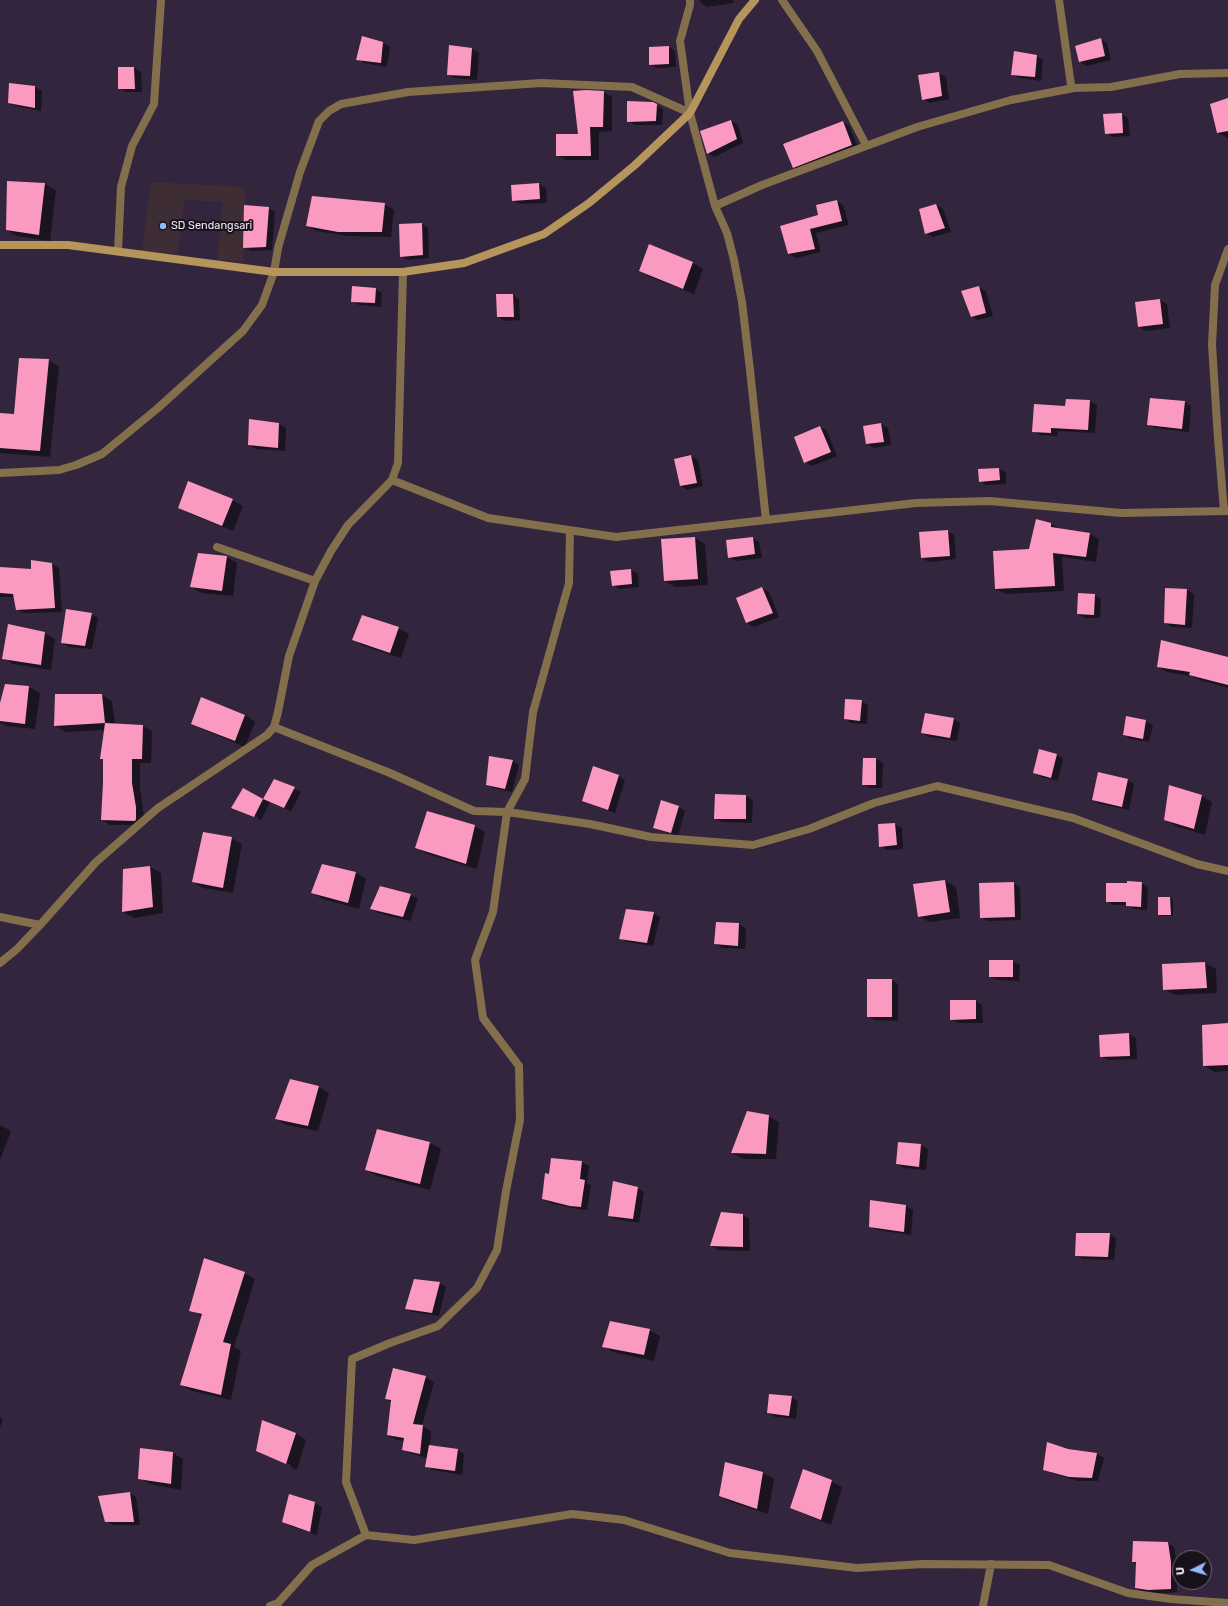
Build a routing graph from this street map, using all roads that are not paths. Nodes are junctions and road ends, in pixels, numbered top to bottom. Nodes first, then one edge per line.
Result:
1 (161, 0) edge
2 (690, 0) edge
3 (755, 0) edge
4 (782, 0) edge
5 (1059, 0) edge
6 (1228, 73) edge
7 (1074, 88) junction
8 (690, 113) junction
9 (866, 146) junction
10 (715, 206) junction
11 (0, 245) edge
12 (1228, 249) edge
13 (118, 251) junction
14 (274, 272) junction
15 (403, 272) junction
16 (0, 473) edge
17 (392, 480) junction
18 (1226, 511) edge
19 (766, 520) junction
20 (570, 531) junction
21 (217, 547) dead end
22 (315, 581) junction
23 (274, 727) junction
24 (506, 812) junction
25 (1228, 871) edge
26 (0, 917) edge
27 (40, 925) junction
28 (0, 963) edge
29 (366, 1535) junction
30 (991, 1564) junction
31 (1228, 1603) edge
32 (270, 1606) edge
33 (983, 1606) edge

1 - 13 street
2 - 8 street
3 - 8 street
4 - 9 street
5 - 7 street
6 - 7 street
7 - 9 street
8 - 10 street
8 - 14 street
8 - 15 street
9 - 10 street
10 - 19 street
11 - 13 street
12 - 18 street
13 - 14 street
14 - 15 street
14 - 16 street
15 - 17 street
17 - 20 street
17 - 22 street
18 - 19 street
19 - 20 street
20 - 24 street
21 - 22 street
22 - 23 street
23 - 24 street
23 - 27 street
24 - 25 street
24 - 29 street
26 - 27 street
27 - 28 street
29 - 30 street
29 - 32 street
30 - 31 street
30 - 33 street

